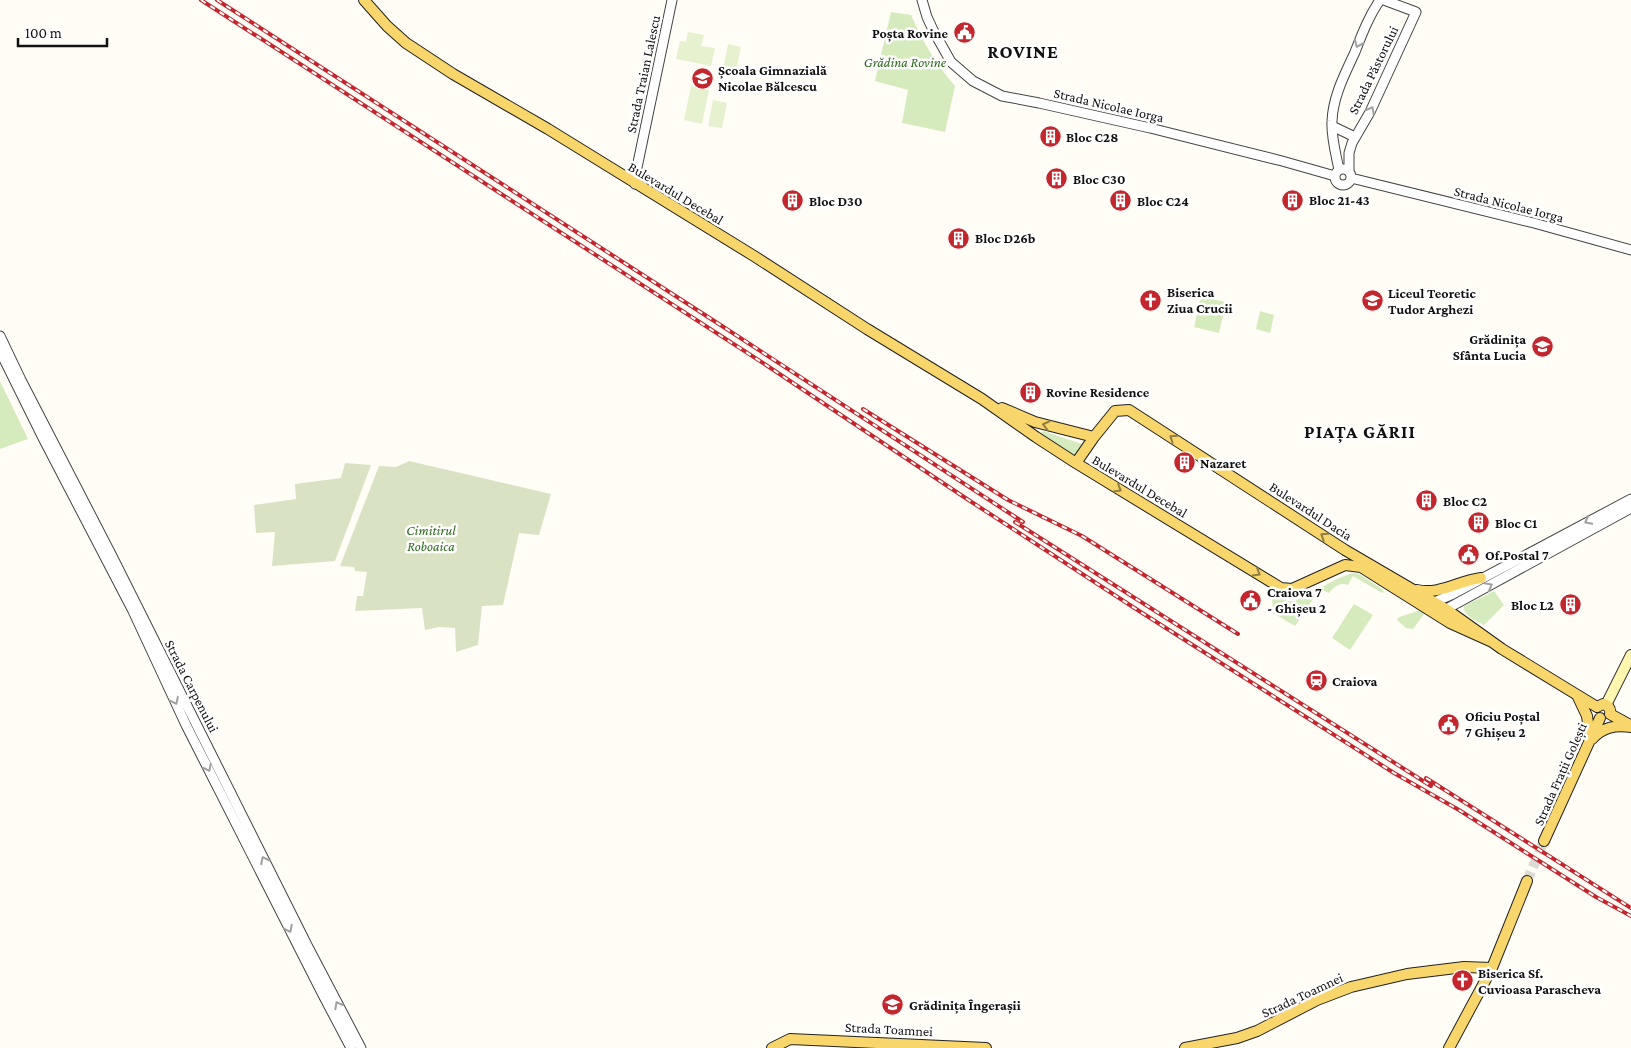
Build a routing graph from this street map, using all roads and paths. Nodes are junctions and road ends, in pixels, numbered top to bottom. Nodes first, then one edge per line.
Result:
1 (364, 0) edge
2 (672, 0) edge
3 (922, 0) edge
4 (1380, 0) edge
5 (1384, 0) edge
6 (1332, 126) junction
7 (1355, 136) junction
8 (1344, 174) junction
9 (635, 184) junction
10 (1631, 250) edge
11 (0, 336) edge
12 (0, 351) edge
13 (982, 399) junction
14 (1094, 437) junction
15 (1076, 463) junction
16 (1631, 499) edge
17 (1631, 508) edge
18 (1345, 550) junction
19 (1345, 565) junction
20 (1481, 578) junction
21 (1409, 588) junction
22 (1435, 602) junction
23 (1424, 607) junction
24 (1446, 610) junction
25 (1436, 615) junction
26 (1490, 641) junction
27 (1631, 655) edge
28 (1578, 696) junction
29 (1603, 711) junction
30 (1631, 726) edge
31 (1590, 741) junction
32 (1544, 841) tunnel mouth
33 (1527, 881) tunnel mouth
34 (1492, 968) junction
35 (351, 1048) edge
36 (361, 1048) edge
37 (772, 1048) edge
38 (986, 1048) edge
39 (1185, 1048) edge
40 (1449, 1048) edge

1 - 9 main road, Bulevardul Decebal
2 - 9 street, Strada Traian Lalescu
3 - 8 street, Strada Nicolae Iorga
4 -> 6 street
7 -> 5 street, Strada Păstorului
6 - 7 street
6 - 8 street
7 - 8 street, Strada Păstorului
8 - 10 street, Strada Nicolae Iorga
9 - 13 main road, Bulevardul Decebal
36 -> 11 street, Strada Carpenului
12 -> 35 street, Strada Carpenului
14 -> 13 main road, Bulevardul Decebal
13 - 15 main road, Bulevardul Decebal
14 - 15 main road
18 -> 14 main road, Bulevardul Dacia
15 -> 19 main road, Bulevardul Decebal
16 -> 20 street
24 -> 17 street
18 - 19 main road
18 - 21 main road, Bulevardul Dacia
19 - 23 main road, Bulevardul Dacia
20 - 21 main road
20 - 22 street
21 - 22 main road, Bulevardul Dacia
22 - 23 street
22 - 24 main road, Bulevardul Dacia
23 - 25 main road, Bulevardul Dacia
24 - 25 street
24 - 26 main road, Bulevardul Dacia
25 - 26 main road, Bulevardul Dacia
26 - 28 main road, Bulevardul Dacia
27 - 29 main road, Strada Frații Golești
28 - 29 main road, Bulevardul Dacia
28 - 31 main road
29 - 30 main road, Bulevardul Dacia
29 - 31 main road, Strada Frații Golești
30 - 31 main road
31 - 32 main road, Strada Frații Golești
33 - 34 main road
34 - 39 main road, Strada Toamnei
34 - 40 main road
37 - 38 main road, Strada Toamnei

